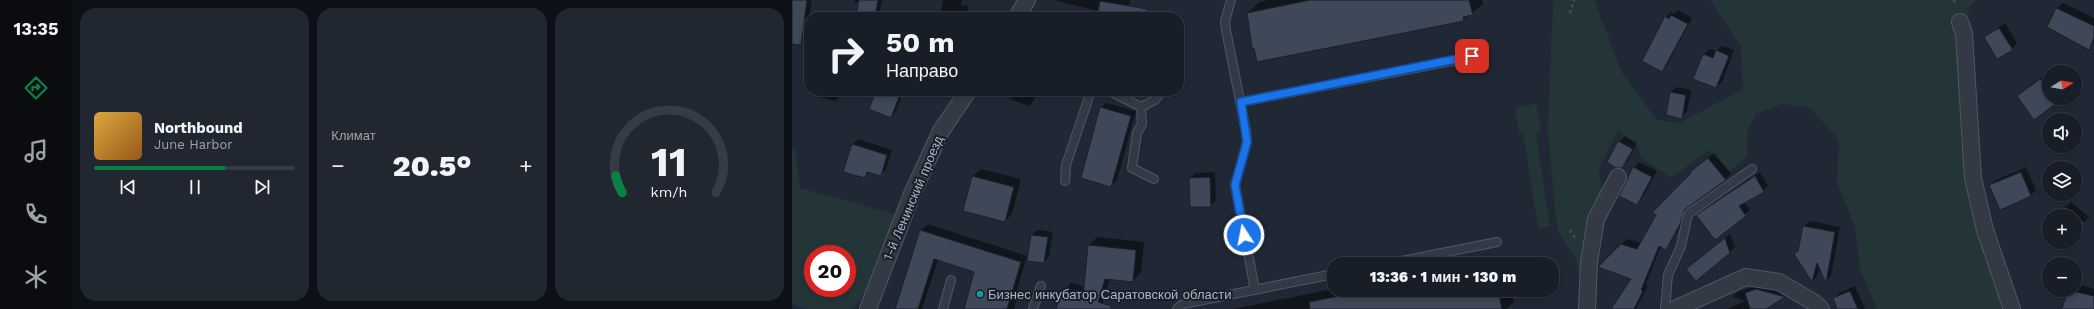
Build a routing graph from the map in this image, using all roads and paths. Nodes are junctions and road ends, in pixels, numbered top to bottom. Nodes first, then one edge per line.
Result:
1 (1027, 0) edge
2 (1231, 0) edge
3 (1574, 0) edge
4 (1020, 12) edge
5 (1570, 13) dead end
6 (1960, 22) dead end
7 (1472, 56) dead end
8 (965, 96) edge
9 (1089, 96) edge
10 (1118, 96) edge
11 (1159, 96) edge
12 (1241, 102) junction
13 (1141, 107) junction
14 (1752, 169) dead end
15 (1618, 177) dead end
16 (1154, 179) dead end
17 (1065, 181) dead end
18 (1497, 242) dead end
19 (1421, 257) edge
20 (1327, 275) edge
21 (950, 280) dead end
22 (1041, 286) dead end
23 (1255, 290) junction
24 (868, 309) edge
25 (943, 309) edge
26 (1033, 309) edge
27 (1177, 309) edge
28 (1587, 309) edge
29 (1665, 309) edge
30 (1675, 309) edge
31 (1821, 309) edge
32 (2012, 309) edge

1 - 4 street
2 - 12 lane
3 - 5 path
6 - 32 street
7 - 12 lane
8 - 24 street, 1-й Ленинский проезд
9 - 17 lane
10 - 13 lane
11 - 13 lane
12 - 23 lane
13 - 16 lane
14 - 29 lane
15 - 28 street
18 - 19 lane
20 - 23 lane
21 - 25 lane
22 - 26 lane
23 - 27 lane
30 - 31 street

